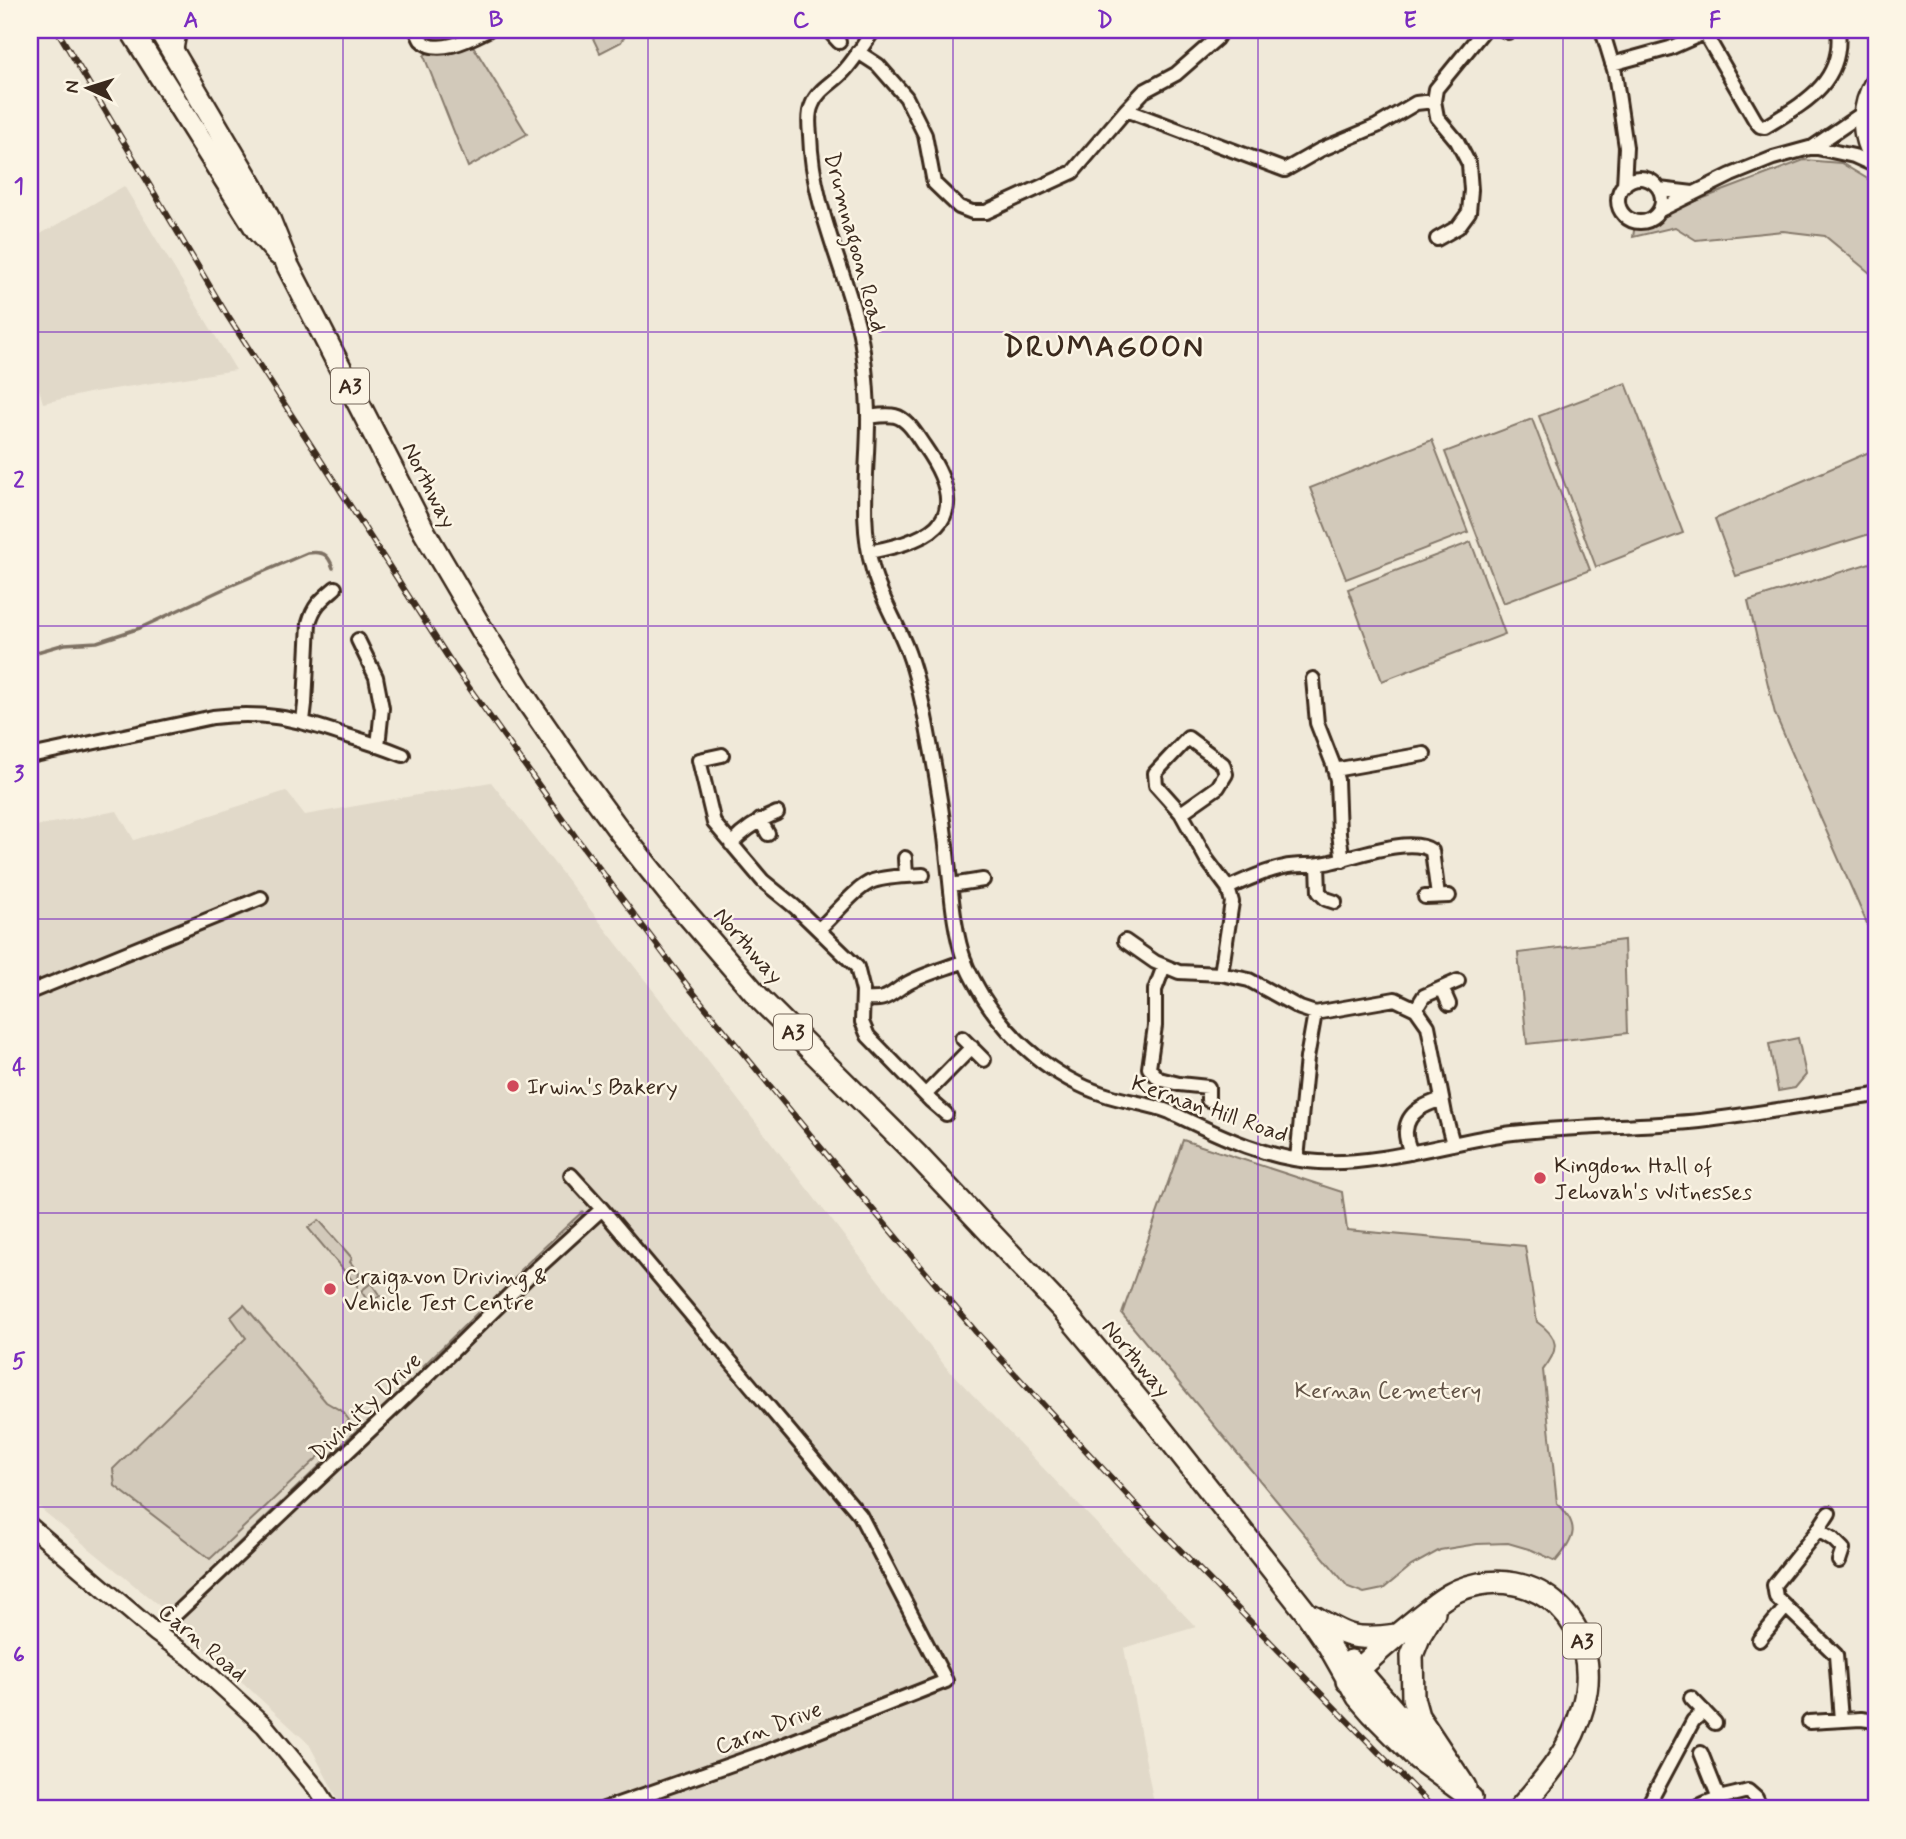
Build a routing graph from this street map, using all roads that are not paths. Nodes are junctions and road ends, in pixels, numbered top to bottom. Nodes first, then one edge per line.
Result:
1 (178, 30) edge
2 (416, 30) edge
3 (488, 30) edge
4 (830, 30) edge
5 (1222, 30) edge
6 (1484, 30) edge
7 (1602, 30) edge
8 (1838, 30) edge
9 (1704, 31) edge
10 (144, 32) edge
11 (871, 34) edge
12 (839, 42) dead end
13 (858, 51) junction
14 (174, 52) junction
15 (1612, 64) junction
16 (1876, 80) edge
17 (1434, 101) junction
18 (1126, 110) junction
19 (1863, 113) junction
20 (1626, 147) junction
21 (1813, 147) junction
22 (1876, 164) edge
23 (1639, 179) junction
24 (1624, 186) junction
25 (1659, 189) junction
26 (1694, 192) junction
27 (1660, 210) junction
28 (1437, 239) dead end
29 (288, 266) junction
30 (868, 417) junction
31 (867, 447) joint
32 (869, 552) junction
33 (335, 588) dead end
34 (358, 640) dead end
35 (1313, 679) dead end
36 (303, 721) junction
37 (378, 746) junction
38 (1424, 754) dead end
39 (403, 755) dead end
40 (722, 755) dead end
41 (30, 756) edge
42 (1335, 770) junction
43 (777, 813) dead end
44 (1181, 813) junction
45 (760, 820) junction
46 (768, 834) dead end
47 (731, 844) junction
48 (905, 858) dead end
49 (1343, 860) junction
50 (1318, 865) junction
51 (923, 875) dead end
52 (906, 876) junction
53 (983, 880) dead end
54 (951, 885) junction
55 (1228, 888) junction
56 (1438, 896) dead end
57 (261, 898) dead end
58 (1337, 902) dead end
59 (819, 929) junction
60 (1125, 941) dead end
61 (965, 961) junction
62 (1164, 966) junction
63 (1221, 974) junction
64 (1458, 981) dead end
65 (1442, 988) junction
66 (30, 992) edge
67 (863, 999) junction
68 (1449, 1004) dead end
69 (1416, 1009) junction
70 (1315, 1013) junction
71 (962, 1038) dead end
72 (972, 1047) junction
73 (984, 1060) dead end
74 (1876, 1095) edge
75 (925, 1096) junction
76 (1443, 1099) junction
77 (1208, 1100) dead end
78 (946, 1114) dead end
79 (1453, 1143) junction
80 (1411, 1153) junction
81 (1297, 1159) junction
82 (571, 1175) dead end
83 (602, 1209) junction
84 (1829, 1513) dead end
85 (30, 1526) edge
86 (1818, 1530) junction
87 (1839, 1561) dead end
88 (1440, 1601) junction
89 (1786, 1606) junction
90 (1305, 1611) junction
91 (156, 1633) junction
92 (1396, 1635) junction
93 (1759, 1640) dead end
94 (1352, 1675) junction
95 (1692, 1698) dead end
96 (1704, 1711) junction
97 (1841, 1720) junction
98 (1876, 1721) edge
99 (1809, 1722) dead end
100 (1715, 1723) dead end
101 (1700, 1753) dead end
102 (1719, 1798) junction
103 (1525, 1803) edge
104 (1477, 1804) edge
105 (330, 1809) edge
106 (604, 1809) edge
107 (1646, 1809) edge
108 (1695, 1809) edge
109 (1761, 1809) edge

1 - 14 main road
2 - 3 street
4 - 12 street
5 - 18 street
6 - 17 street
7 - 15 street
8 - 9 street
9 - 15 street
10 - 14 highway, Northway / A3
10 - 29 highway, Northway / A3
11 - 13 street, Drumnagoon Road
13 - 18 street
13 - 30 street, Drumnagoon Road
14 - 29 highway, Northway / A3
15 - 20 street
16 - 19 main road
17 - 18 street
17 - 28 street
19 - 21 street
19 - 22 main road
20 - 23 street
20 - 24 street
21 - 22 street
21 - 26 street
23 - 24 street
23 - 25 street
24 - 27 street
25 - 26 street
25 - 27 street
26 - 27 street
29 - 90 highway, Northway / A3
30 - 31 street, Drumnagoon Road
30 - 32 street
31 - 32 street, Kernan Hill Road
32 - 54 street, Kernan Hill Road
33 - 36 street
34 - 37 street
35 - 42 street
36 - 37 street
36 - 41 street
37 - 39 street
38 - 42 street
40 - 47 street
42 - 49 street
43 - 45 street
44 - 44 street
44 - 55 street
45 - 46 street
45 - 47 street
47 - 59 street
48 - 52 street
49 - 50 street
49 - 56 street
50 - 55 street
50 - 58 street
51 - 52 street
52 - 59 street
53 - 54 street
54 - 61 street, Kernan Hill Road
55 - 63 street
57 - 66 street
59 - 67 street
60 - 62 street
61 - 67 street
61 - 81 street, Kernan Hill Road
62 - 63 street
62 - 77 street
63 - 70 street
64 - 65 street
65 - 68 street
65 - 69 street
67 - 75 street
69 - 70 street
69 - 76 street
70 - 81 street
71 - 72 street
72 - 73 street
72 - 75 street
74 - 79 street, Kernan Hill Road
75 - 78 street
76 - 79 street
76 - 80 street
79 - 80 street, Kernan Hill Road
80 - 81 street, Kernan Hill Road
82 - 83 street
83 - 91 street, Divinity Drive
83 - 106 street, Carn Drive
84 - 86 street
85 - 91 main road, Carn Road
86 - 87 street
86 - 89 street
88 - 92 highway, A3
88 - 103 highway, A3
88 - 104 highway
89 - 93 street
89 - 97 street
90 - 92 highway
90 - 94 highway, Northway / A3
91 - 105 main road, Carn Road
92 - 94 highway, A3
94 - 104 highway, Northway / A3
94 - 104 highway
95 - 96 street
96 - 100 street
96 - 107 street
97 - 98 street
97 - 99 street
101 - 102 street
102 - 108 street
102 - 109 street

